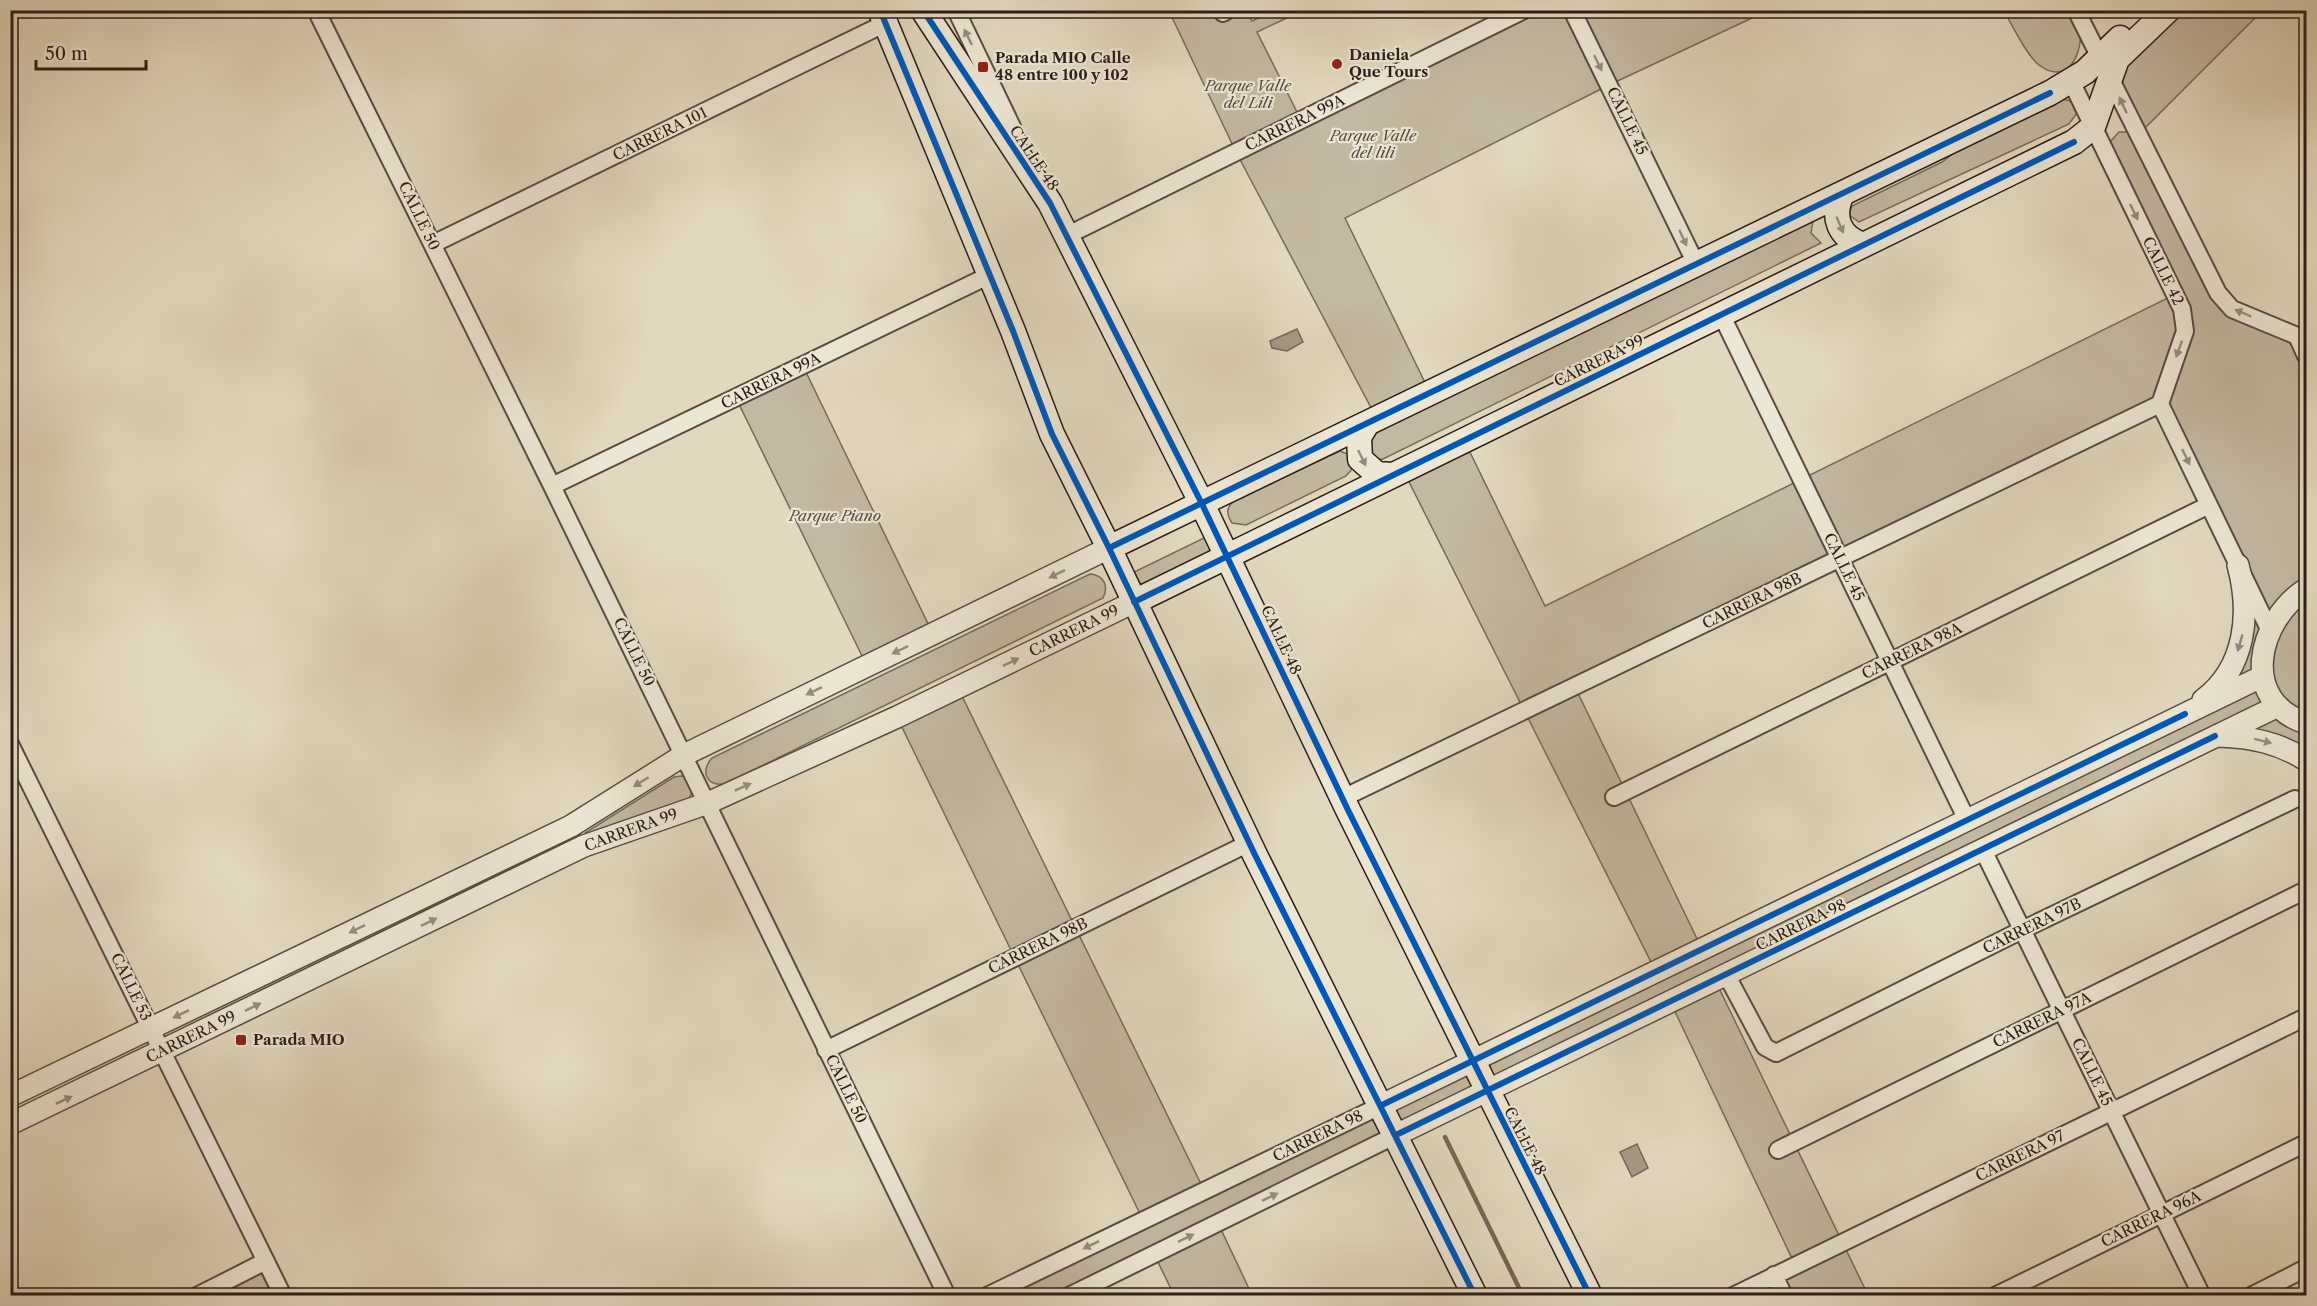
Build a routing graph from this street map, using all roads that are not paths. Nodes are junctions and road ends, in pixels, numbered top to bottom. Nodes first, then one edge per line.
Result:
1 (316, 10) edge
2 (923, 10) edge
3 (956, 10) edge
4 (1524, 10) edge
5 (1572, 10) edge
6 (2076, 10) edge
7 (2149, 10) edge
8 (2168, 10) edge
9 (883, 17) edge
10 (2105, 66) junction
11 (2071, 81) junction
12 (2093, 127) junction
13 (1842, 194) junction
14 (1050, 203) junction
15 (1066, 236) junction
16 (433, 244) junction
17 (1863, 245) junction
18 (1696, 264) junction
19 (990, 275) junction
20 (1721, 314) junction
21 (2302, 334) edge
22 (2307, 356) edge
23 (2160, 404) junction
24 (1367, 424) junction
25 (1392, 475) junction
26 (552, 486) junction
27 (1202, 504) junction
28 (2210, 505) junction
29 (1109, 548) junction
30 (1227, 556) junction
31 (1840, 559) junction
32 (2238, 565) junction
33 (2307, 589) edge
34 (1134, 602) junction
35 (2269, 629) junction
36 (1890, 662) junction
37 (2264, 676) junction
38 (2278, 706) junction
39 (2185, 714) junction
40 (2306, 724) edge
41 (2216, 736) junction
42 (10, 744) edge
43 (684, 755) junction
44 (2307, 760) edge
45 (1614, 797) dead end
46 (1343, 798) junction
47 (2295, 799) dead end
48 (708, 803) junction
49 (1967, 820) junction
50 (1249, 843) junction
51 (1983, 849) junction
52 (2307, 890) edge
53 (2022, 930) junction
54 (1726, 974) junction
55 (2062, 1010) junction
56 (2307, 1017) edge
57 (152, 1029) junction
58 (826, 1050) junction
59 (163, 1051) junction
60 (1473, 1061) junction
61 (1487, 1091) junction
62 (10, 1096) edge
63 (1382, 1105) junction
64 (2111, 1112) junction
65 (10, 1124) edge
66 (1396, 1135) junction
67 (2307, 1143) edge
68 (1778, 1150) dead end
69 (2162, 1214) junction
70 (266, 1261) junction
71 (2307, 1268) edge
72 (1774, 1275) junction
73 (197, 1296) edge
74 (283, 1296) edge
75 (947, 1296) edge
76 (987, 1296) edge
77 (1069, 1296) edge
78 (1475, 1296) edge
79 (1590, 1296) edge
80 (1733, 1296) edge
81 (1784, 1296) edge
82 (1995, 1296) edge
83 (2202, 1296) edge
84 (2251, 1296) edge

1 - 16 street, CALLE 50
2 - 14 main road, CALLE 48
14 -> 3 street, CALLE 48
4 - 15 street, CARRERA 99A
5 -> 18 street, CALLE 45
6 - 10 street
7 - 10 main road, CARRERA 99
8 - 10 main road, CARRERA 99
9 - 16 street, CARRERA 101
9 - 19 main road
10 - 11 main road, CARRERA 99
10 - 12 main road, CARRERA 99
21 -> 10 street
11 - 12 street, CALLE 42
11 - 13 main road, CARRERA 99
12 - 17 main road, CARRERA 99
12 -> 23 street, CALLE 42
13 -> 17 main road
13 - 18 main road, CARRERA 99
14 - 15 main road, CALLE 48
15 - 27 main road, CALLE 48
16 - 26 street, CALLE 50
17 - 20 main road, CARRERA 99
18 - 24 main road, CARRERA 99
19 - 26 street, CARRERA 99A
19 - 29 main road
20 - 25 main road, CARRERA 99
20 - 31 street, CALLE 45
21 - 22 street
23 -> 28 street
23 - 31 street, CARRERA 98B
24 -> 25 main road
24 - 27 main road, CARRERA 99
25 - 30 main road, CARRERA 99
26 - 43 street, CALLE 50
27 - 29 main road, CARRERA 99
27 - 30 main road, CALLE 48
28 - 32 street
28 - 36 street, CARRERA 98A
29 - 34 main road
29 -> 43 street, CARRERA 99
30 - 34 main road, CARRERA 99
30 - 46 main road, CALLE 48
31 - 36 street, CALLE 45
31 - 46 street, CARRERA 98B
32 - 35 street
32 -> 39 street
33 - 35 street
48 -> 34 street, CARRERA 99
34 - 50 main road
35 - 37 street
36 - 45 street, CARRERA 98A
36 - 49 street, CALLE 45
37 - 38 street
37 - 39 street, CARRERA 98
38 - 40 street
38 - 41 street, CARRERA 98
39 - 49 street, CARRERA 98
41 -> 44 street
41 - 51 street, CARRERA 98
42 - 57 street, CALLE 53
43 - 48 street, CALLE 50
43 -> 57 street, CARRERA 99
46 - 60 main road, CALLE 48
47 - 53 street, CARRERA 97B
48 - 58 street, CALLE 50
59 -> 48 street, CARRERA 99
49 - 60 street, CARRERA 98
50 - 58 street, CARRERA 98B
50 - 63 main road
51 - 53 street, CALLE 45
51 - 54 street, CARRERA 98
52 - 55 street, CARRERA 97A
53 - 54 street, CARRERA 97B
53 - 55 street, CALLE 45
54 - 61 street, CARRERA 98
55 - 64 street, CALLE 45
55 - 68 street, CARRERA 97A
56 - 64 street, CARRERA 97
57 - 59 street, CALLE 53
57 - 62 street, CARRERA 99
58 - 75 street, CALLE 50
65 -> 59 street, CARRERA 99
59 - 70 street, CALLE 53
60 - 61 main road, CALLE 48
60 - 63 street, CARRERA 98
61 - 66 street, CARRERA 98
61 - 79 main road, CALLE 48
63 - 66 main road
63 -> 76 street, CARRERA 98
64 - 69 street, CALLE 45
64 - 72 street, CARRERA 97
77 -> 66 street, CARRERA 98
66 - 78 main road
67 - 69 street, CARRERA 96A
69 - 82 street, CARRERA 96A
69 - 83 street, CALLE 45
70 - 73 street
70 - 74 street, CALLE 53
71 - 84 street
72 - 80 street, CARRERA 97
72 - 81 street

